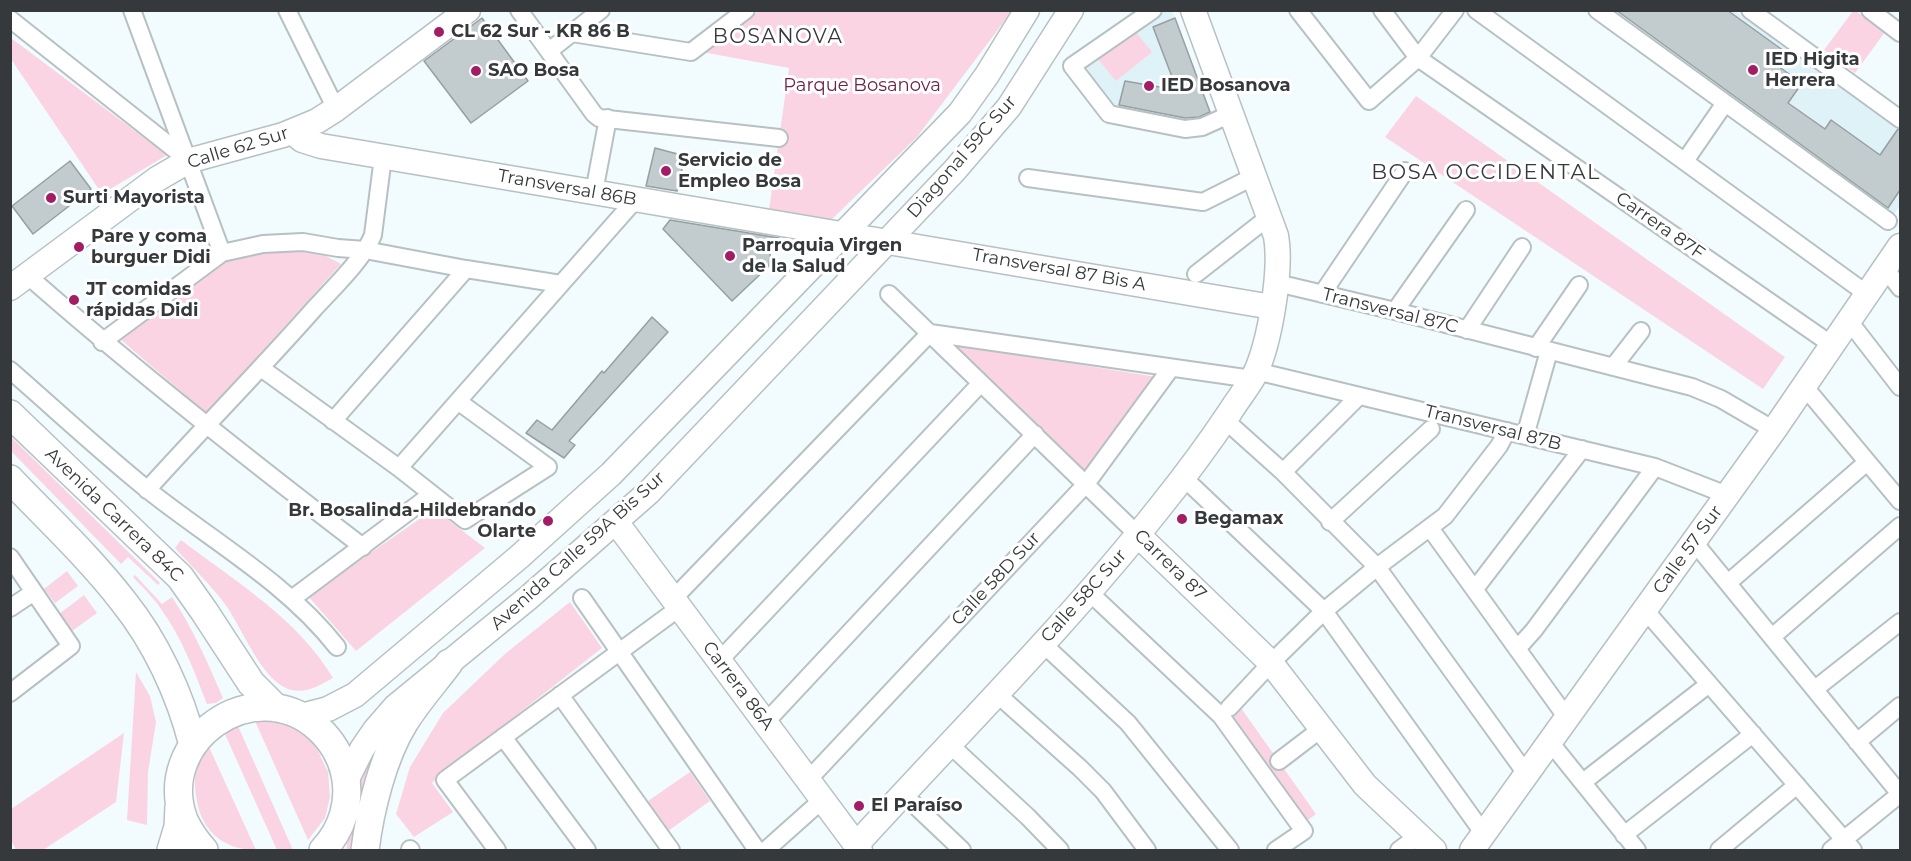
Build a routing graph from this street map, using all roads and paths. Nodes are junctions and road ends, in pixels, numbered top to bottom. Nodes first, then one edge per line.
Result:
1 (132, 10) edge
2 (287, 10) edge
3 (468, 10) edge
4 (519, 10) edge
5 (601, 10) edge
6 (1028, 10) edge
7 (1071, 10) edge
8 (1153, 10) edge
9 (1193, 10) edge
10 (1298, 10) edge
11 (1382, 10) edge
12 (1455, 10) edge
13 (1476, 10) edge
14 (1597, 10) edge
15 (1750, 10) edge
16 (1870, 10) edge
17 (744, 11) edge
18 (10, 20) edge
19 (572, 33) junction
20 (1900, 33) edge
21 (549, 51) junction
22 (1418, 58) junction
23 (1725, 103) junction
24 (336, 109) junction
25 (1231, 114) junction
26 (608, 118) junction
27 (1900, 119) edge
28 (292, 132) junction
29 (779, 138) dead end
30 (383, 157) junction
31 (188, 161) junction
32 (1685, 161) junction
33 (1405, 171) dead end
34 (1255, 176) junction
35 (1028, 178) dead end
36 (594, 192) junction
37 (636, 200) junction
38 (1466, 210) dead end
39 (1270, 216) junction
40 (1888, 221) dead end
41 (845, 234) junction
42 (887, 241) junction
43 (1900, 246) edge
44 (1522, 247) dead end
45 (365, 250) junction
46 (222, 253) junction
47 (1885, 268) junction
48 (466, 269) junction
49 (1196, 274) dead end
50 (19, 282) edge
51 (1277, 283) junction
52 (561, 284) junction
53 (1579, 285) dead end
54 (1900, 288) edge
55 (889, 294) dead end
56 (1322, 294) junction
57 (1868, 294) junction
58 (1272, 307) junction
59 (1395, 310) junction
60 (1849, 321) junction
61 (1467, 330) junction
62 (1641, 331) dead end
63 (930, 333) junction
64 (102, 342) junction
65 (1832, 345) junction
66 (1543, 349) junction
67 (1613, 367) junction
68 (261, 368) junction
69 (1171, 368) junction
70 (10, 370) edge
71 (1254, 375) junction
72 (981, 382) junction
73 (1804, 386) junction
74 (1900, 387) edge
75 (1359, 396) junction
76 (459, 402) junction
77 (10, 414) edge
78 (1225, 420) junction
79 (333, 421) junction
80 (205, 425) junction
81 (1431, 429) dead end
82 (1774, 430) junction
83 (1507, 431) junction
84 (1035, 434) junction
85 (1525, 436) junction
86 (1582, 450) junction
87 (1868, 462) junction
88 (1655, 467) junction
89 (399, 468) junction
90 (1283, 472) junction
91 (1184, 478) junction
92 (10, 479) edge
93 (1086, 484) junction
94 (147, 490) junction
95 (432, 494) junction
96 (1727, 495) junction
97 (1900, 501) edge
98 (616, 522) junction
99 (1330, 522) junction
100 (1900, 526) edge
101 (1430, 528) junction
102 (1138, 535) junction
103 (1694, 542) junction
104 (363, 546) junction
105 (10, 557) edge
106 (1377, 567) junction
107 (1728, 583) junction
108 (1475, 590) junction
109 (34, 592) junction
110 (1089, 592) junction
111 (292, 598) junction
112 (582, 598) dead end
113 (676, 603) junction
114 (10, 608) edge
115 (1645, 610) junction
116 (1324, 611) junction
117 (1900, 622) edge
118 (1772, 637) junction
119 (1042, 643) junction
120 (337, 647) dead end
121 (1517, 649) junction
122 (619, 652) junction
123 (719, 661) junction
124 (449, 663) junction
125 (1271, 663) junction
126 (1709, 684) junction
127 (1815, 689) junction
128 (10, 693) edge
129 (996, 693) junction
130 (560, 695) junction
131 (1900, 706) edge
132 (1229, 708) dead end
133 (288, 712) junction
134 (1567, 718) junction
135 (765, 723) junction
136 (1321, 729) junction
137 (1753, 734) junction
138 (503, 737) junction
139 (1550, 742) junction
140 (1857, 742) junction
141 (949, 744) junction
142 (193, 745) junction
143 (1278, 761) dead end
144 (1527, 775) junction
145 (808, 780) junction
146 (346, 781) junction
147 (1583, 782) junction
148 (1797, 785) junction
149 (902, 794) junction
150 (1900, 794) edge
151 (180, 799) junction
152 (822, 800) junction
153 (1624, 835) junction
154 (1478, 842) edge
155 (1426, 843) edge
156 (330, 847) edge
157 (1843, 847) edge
158 (858, 848) edge
159 (171, 850) edge
160 (204, 850) edge
161 (365, 850) edge
162 (497, 850) edge
163 (587, 850) edge
164 (671, 850) edge
165 (757, 850) edge
166 (766, 850) edge
167 (962, 850) edge
168 (1060, 850) edge
169 (1147, 850) edge
170 (1230, 850) edge
171 (1276, 850) edge
172 (1399, 850) edge
173 (1637, 850) edge
174 (1719, 850) edge

1 - 31 street
2 - 24 street
3 - 24 street, Calle 62 Sur
4 - 21 street
5 - 19 street
6 - 41 street, Diagonal 59C Sur
7 - 42 street, Diagonal 59C Sur
8 - 25 street
9 - 25 street
10 - 22 street
11 - 22 street, Carrera 87F
12 - 22 street
13 - 32 street
14 - 23 street
15 - 27 street
16 - 20 street
17 - 19 street
18 - 31 street
19 - 21 street
21 - 26 street
22 - 65 street, Carrera 87F
23 - 32 street
23 - 40 street
24 - 28 street, Calle 62 Sur
25 - 34 street
26 - 29 street
26 - 36 street
28 - 30 street, Transversal 86B
28 - 31 street, Calle 62 Sur
30 - 36 street, Transversal 86B
30 - 45 street
31 - 46 street
31 - 50 street, Calle 62 Sur
32 - 57 street
33 - 56 street
34 - 35 street
34 - 39 street
36 - 37 street, Transversal 86B
37 - 41 street, Transversal 86B
37 - 52 street
38 - 59 street
39 - 49 street
39 - 51 street
41 - 42 street, Transversal 87 Bis A
41 - 133 street, Avenida Calle 59A Bis Sur
42 - 58 street, Transversal 87 Bis A
42 - 98 street, Avenida Calle 59A Bis Sur
43 - 47 street, Calle 57 Sur
44 - 61 street
45 - 46 street
45 - 48 street
45 - 68 street
46 - 64 street
47 - 54 street
47 - 57 street, Calle 57 Sur
48 - 52 street
48 - 79 street
50 - 64 street
51 - 56 street, Transversal 87C
51 - 58 street, Calle 58C Sur
52 - 76 street
53 - 66 street
55 - 63 street, Carrera 87
56 - 59 street, Transversal 87C
57 - 60 street, Calle 57 Sur
58 - 71 street, Calle 58C Sur
59 - 61 street, Transversal 87C
60 - 65 street, Calle 57 Sur
60 - 74 street
61 - 66 street, Transversal 87C
62 - 67 street
63 - 69 street, Transversal 87B
63 - 72 street, Carrera 87
63 - 113 street
64 - 80 street
65 - 73 street, Calle 57 Sur
66 - 67 street, Transversal 87C
66 - 85 street
67 - 82 street, Transversal 87C
68 - 79 street
68 - 80 street
69 - 71 street, Transversal 87B
69 - 93 street, Calle 58D Sur
70 - 94 street
71 - 75 street, Transversal 87B
71 - 78 street, Calle 58C Sur
72 - 84 street, Carrera 87
72 - 123 street
73 - 82 street, Calle 57 Sur
73 - 87 street
75 - 83 street, Transversal 87B
75 - 90 street
76 - 89 street
76 - 95 street
77 - 133 main road, Avenida Carrera 84C
78 - 90 street
78 - 91 street, Calle 58C Sur
79 - 89 street
80 - 94 street
80 - 104 street
81 - 99 street
82 - 96 street, Calle 57 Sur
83 - 85 street, Transversal 87B
83 - 101 street
84 - 93 street, Carrera 87
84 - 135 street
85 - 86 street, Transversal 87B
86 - 88 street, Transversal 87B
86 - 108 street
87 - 97 street
87 - 107 street
88 - 96 street, Transversal 87B
88 - 121 street
89 - 95 street
90 - 99 street
91 - 102 street, Calle 58C Sur
91 - 116 street
92 - 142 main road
93 - 102 street, Carrera 87
93 - 145 street, Calle 58D Sur
94 - 111 street
95 - 104 street
96 - 103 street, Calle 57 Sur
98 - 113 street, Carrera 86A
98 - 124 street, Avenida Calle 59A Bis Sur
99 - 106 street
100 - 118 street
101 - 106 street
101 - 108 street
102 - 110 street, Calle 58C Sur
102 - 125 street, Carrera 87
103 - 107 street
103 - 115 street, Calle 57 Sur
104 - 111 street
105 - 109 street
106 - 116 street
106 - 144 street
107 - 118 street
108 - 121 street
109 - 114 street
109 - 128 street
110 - 119 street, Calle 58C Sur
110 - 171 street
111 - 120 street
112 - 122 street
113 - 122 street
113 - 123 street, Carrera 86A
115 - 126 street
115 - 134 street, Calle 57 Sur
116 - 125 street
116 - 154 street
117 - 127 street
118 - 127 street
119 - 129 street, Calle 58C Sur
119 - 170 street
121 - 134 street
122 - 130 street
122 - 165 street
123 - 135 street, Carrera 86A
124 - 146 street, Avenida Calle 59A Bis Sur
124 - 161 main road
125 - 132 street
125 - 136 street, Carrera 87
126 - 137 street
126 - 147 street
127 - 140 street
129 - 141 street, Calle 58C Sur
129 - 169 street
130 - 138 street
130 - 164 street
131 - 140 street
133 - 142 main road
133 - 146 main road, Avenida Carrera 84C
134 - 139 street, Calle 57 Sur
135 - 145 street, Carrera 86A
136 - 143 street
136 - 155 street, Carrera 87
137 - 148 street
137 - 153 street
138 - 162 street
138 - 163 street
139 - 144 street, Calle 57 Sur
139 - 147 street
140 - 150 street
141 - 149 street, Calle 58C Sur
141 - 168 street
142 - 151 main road
144 - 154 street, Calle 57 Sur
145 - 152 street, Carrera 86A
146 - 156 main road
147 - 153 street
148 - 157 street
148 - 174 street
149 - 158 street, Calle 58C Sur
149 - 167 street
150 - 157 street
151 - 159 main road
151 - 160 main road
152 - 158 street, Carrera 86A
152 - 166 street
153 - 173 street
155 - 172 street

